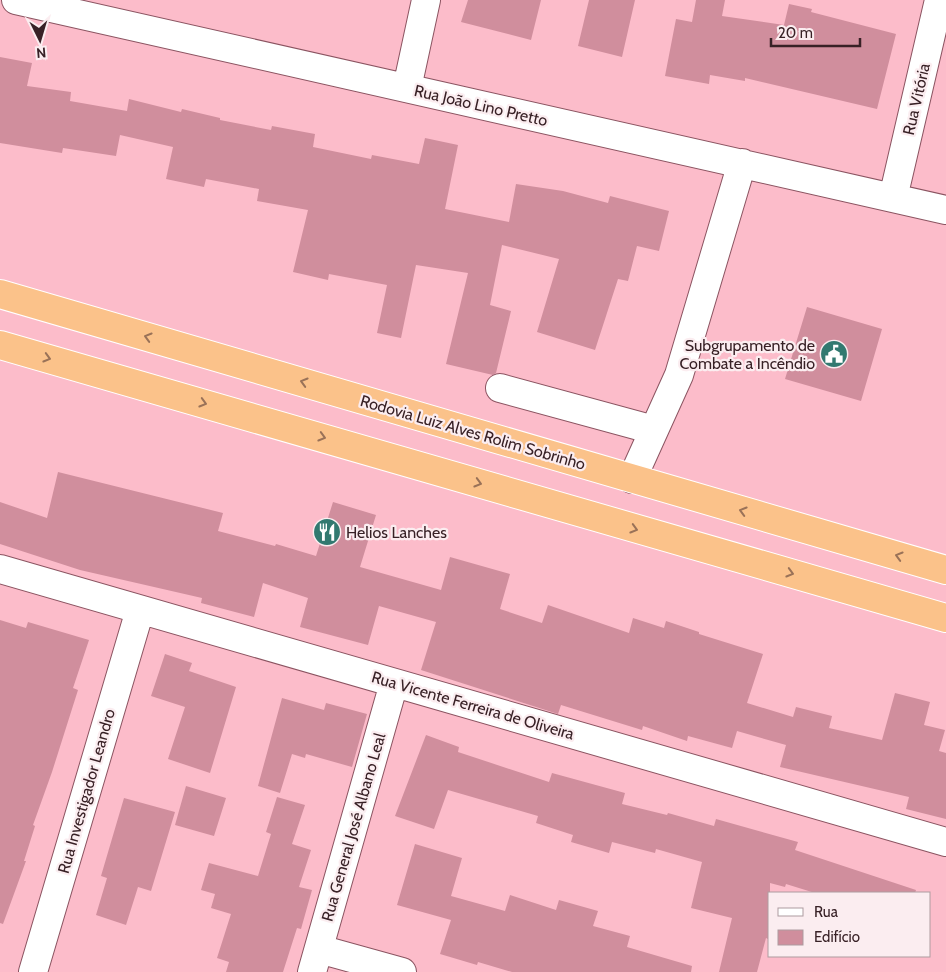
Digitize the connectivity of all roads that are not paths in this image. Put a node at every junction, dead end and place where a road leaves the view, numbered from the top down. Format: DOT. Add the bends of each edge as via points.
graph roads {
  1 [pos="16,0"];
  2 [pos="426,0"];
  3 [pos="939,0"];
  4 [pos="407,88"];
  5 [pos="742,163"];
  6 [pos="893,198"];
  7 [pos="946,210"];
  8 [pos="0,294"];
  9 [pos="0,345"];
  10 [pos="500,388"];
  11 [pos="654,430"];
  12 [pos="632,479"];
  13 [pos="0,569"];
  14 [pos="946,570"];
  15 [pos="140,610"];
  16 [pos="946,618"];
  17 [pos="394,683"];
  18 [pos="946,842"];
  19 [pos="316,960"];
  20 [pos="33,972"];
  21 [pos="402,972"];
  1 -- 4 [label="street, Rua João Lino Pretto"];
  2 -- 4 [label="street"];
  3 -- 6 [label="street, Rua Vitória"];
  4 -- 5 [label="street, Rua João Lino Pretto"];
  5 -- 6 [label="street, Rua João Lino Pretto"];
  5 -- 11 [label="street" via="679,376"];
  6 -- 7 [label="street, Rua João Lino Pretto"];
  12 -- 8 [label="highway, Rodovia Luiz Alves Rolim Sobrinho, one-way"];
  9 -- 16 [label="highway, one-way"];
  10 -- 11 [label="street"];
  11 -- 12 [label="street"];
  14 -- 12 [label="highway, Rodovia Luiz Alves Rolim Sobrinho, one-way"];
  13 -- 15 [label="street, Rua Vicente Ferreira de Oliveira"];
  15 -- 17 [label="street, Rua Vicente Ferreira de Oliveira"];
  15 -- 20 [label="street, Rua Investigador Leandro"];
  17 -- 18 [label="street, Rua Vicente Ferreira de Oliveira"];
  17 -- 19 [label="street, Rua General José Albano Leal"];
  19 -- 21 [label="street"];
}
